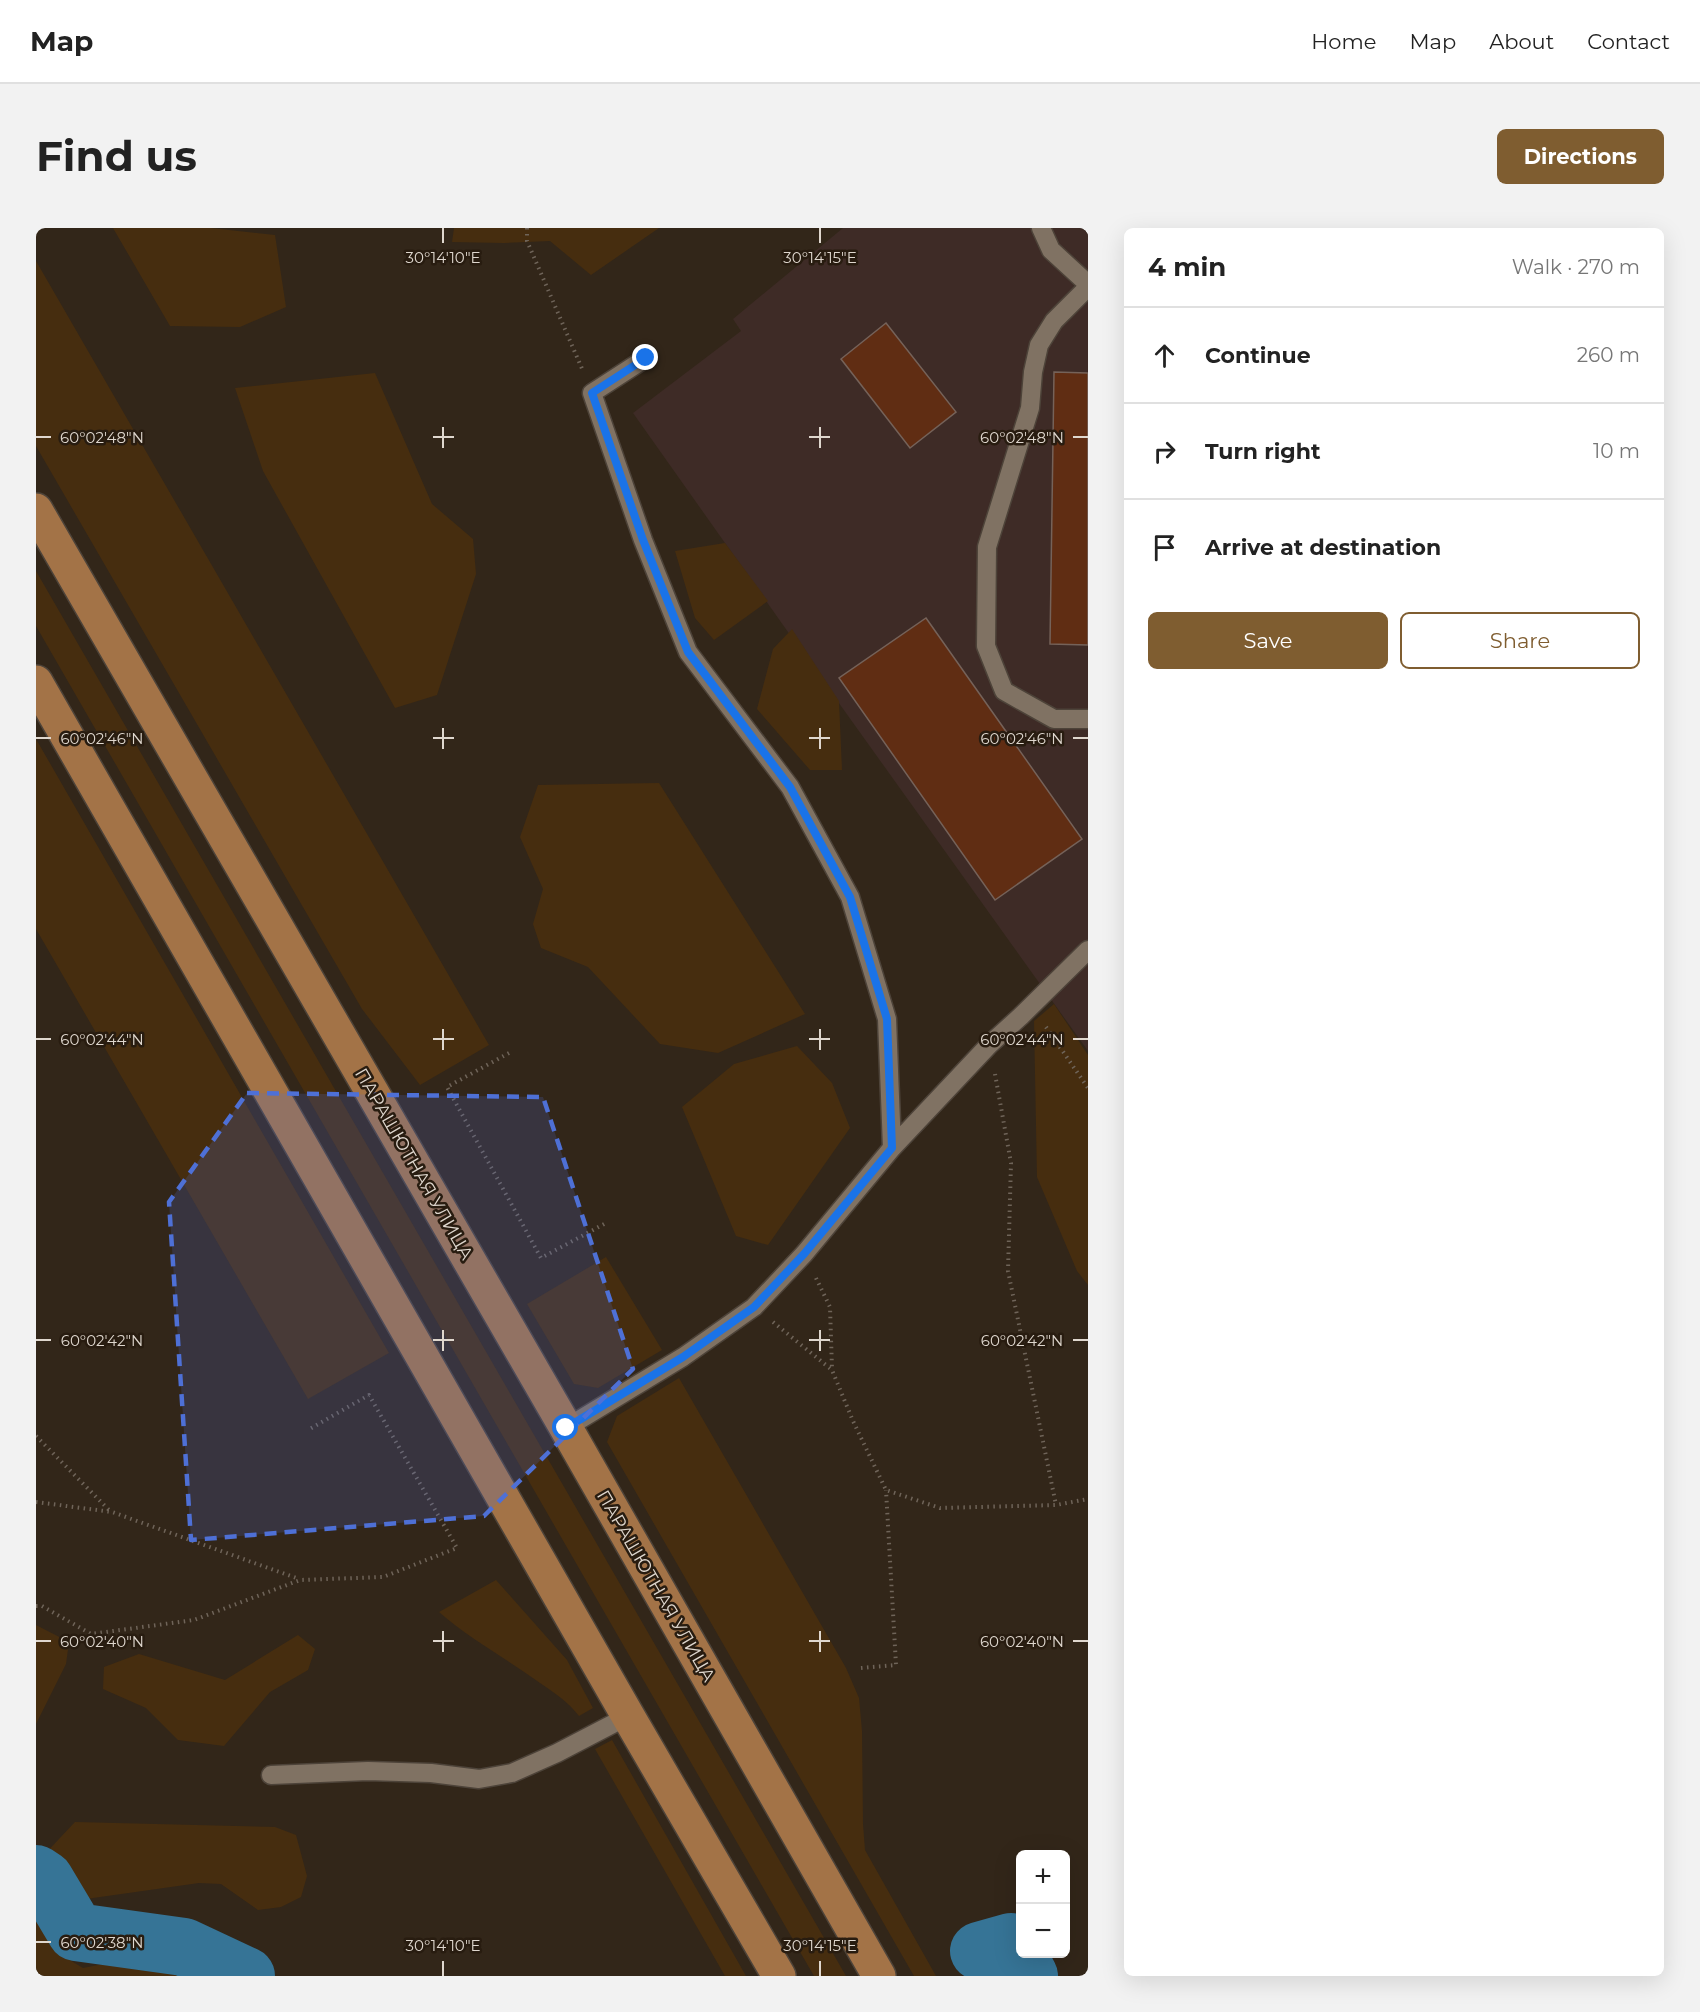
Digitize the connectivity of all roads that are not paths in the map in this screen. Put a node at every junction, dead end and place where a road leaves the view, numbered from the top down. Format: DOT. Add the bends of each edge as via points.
graph roads {
  1 [pos="1041,228"];
  2 [pos="1088,286"];
  3 [pos="646,358"];
  4 [pos="36,510"];
  5 [pos="40,696"];
  6 [pos="1088,719"];
  7 [pos="1088,951"];
  8 [pos="892,1148"];
  9 [pos="566,1428"];
  10 [pos="628,1716"];
  11 [pos="271,1775"];
  12 [pos="778,1976"];
  13 [pos="879,1976"];
  1 -- 2 [label="lane" via="1051,250"];
  2 -- 6 [label="lane" via="1054,321 1039,345 1030,408 987,547 986,646 1004,691 1054,719"];
  3 -- 8 [label="lane" via="592,393 643,540 688,652 790,787 850,897 887,1019"];
  4 -- 9 [label="main road, ПАРАШЮТНАЯ УЛИЦА"];
  5 -- 10 [label="main road"];
  7 -- 8 [label="lane" via="989,1045"];
  8 -- 9 [label="lane" via="804,1254 754,1307 683,1357"];
  9 -- 13 [label="main road, ПАРАШЮТНАЯ УЛИЦА"];
  10 -- 11 [label="lane" via="512,1773 479,1779 368,1771"];
  10 -- 12 [label="main road"];
}
